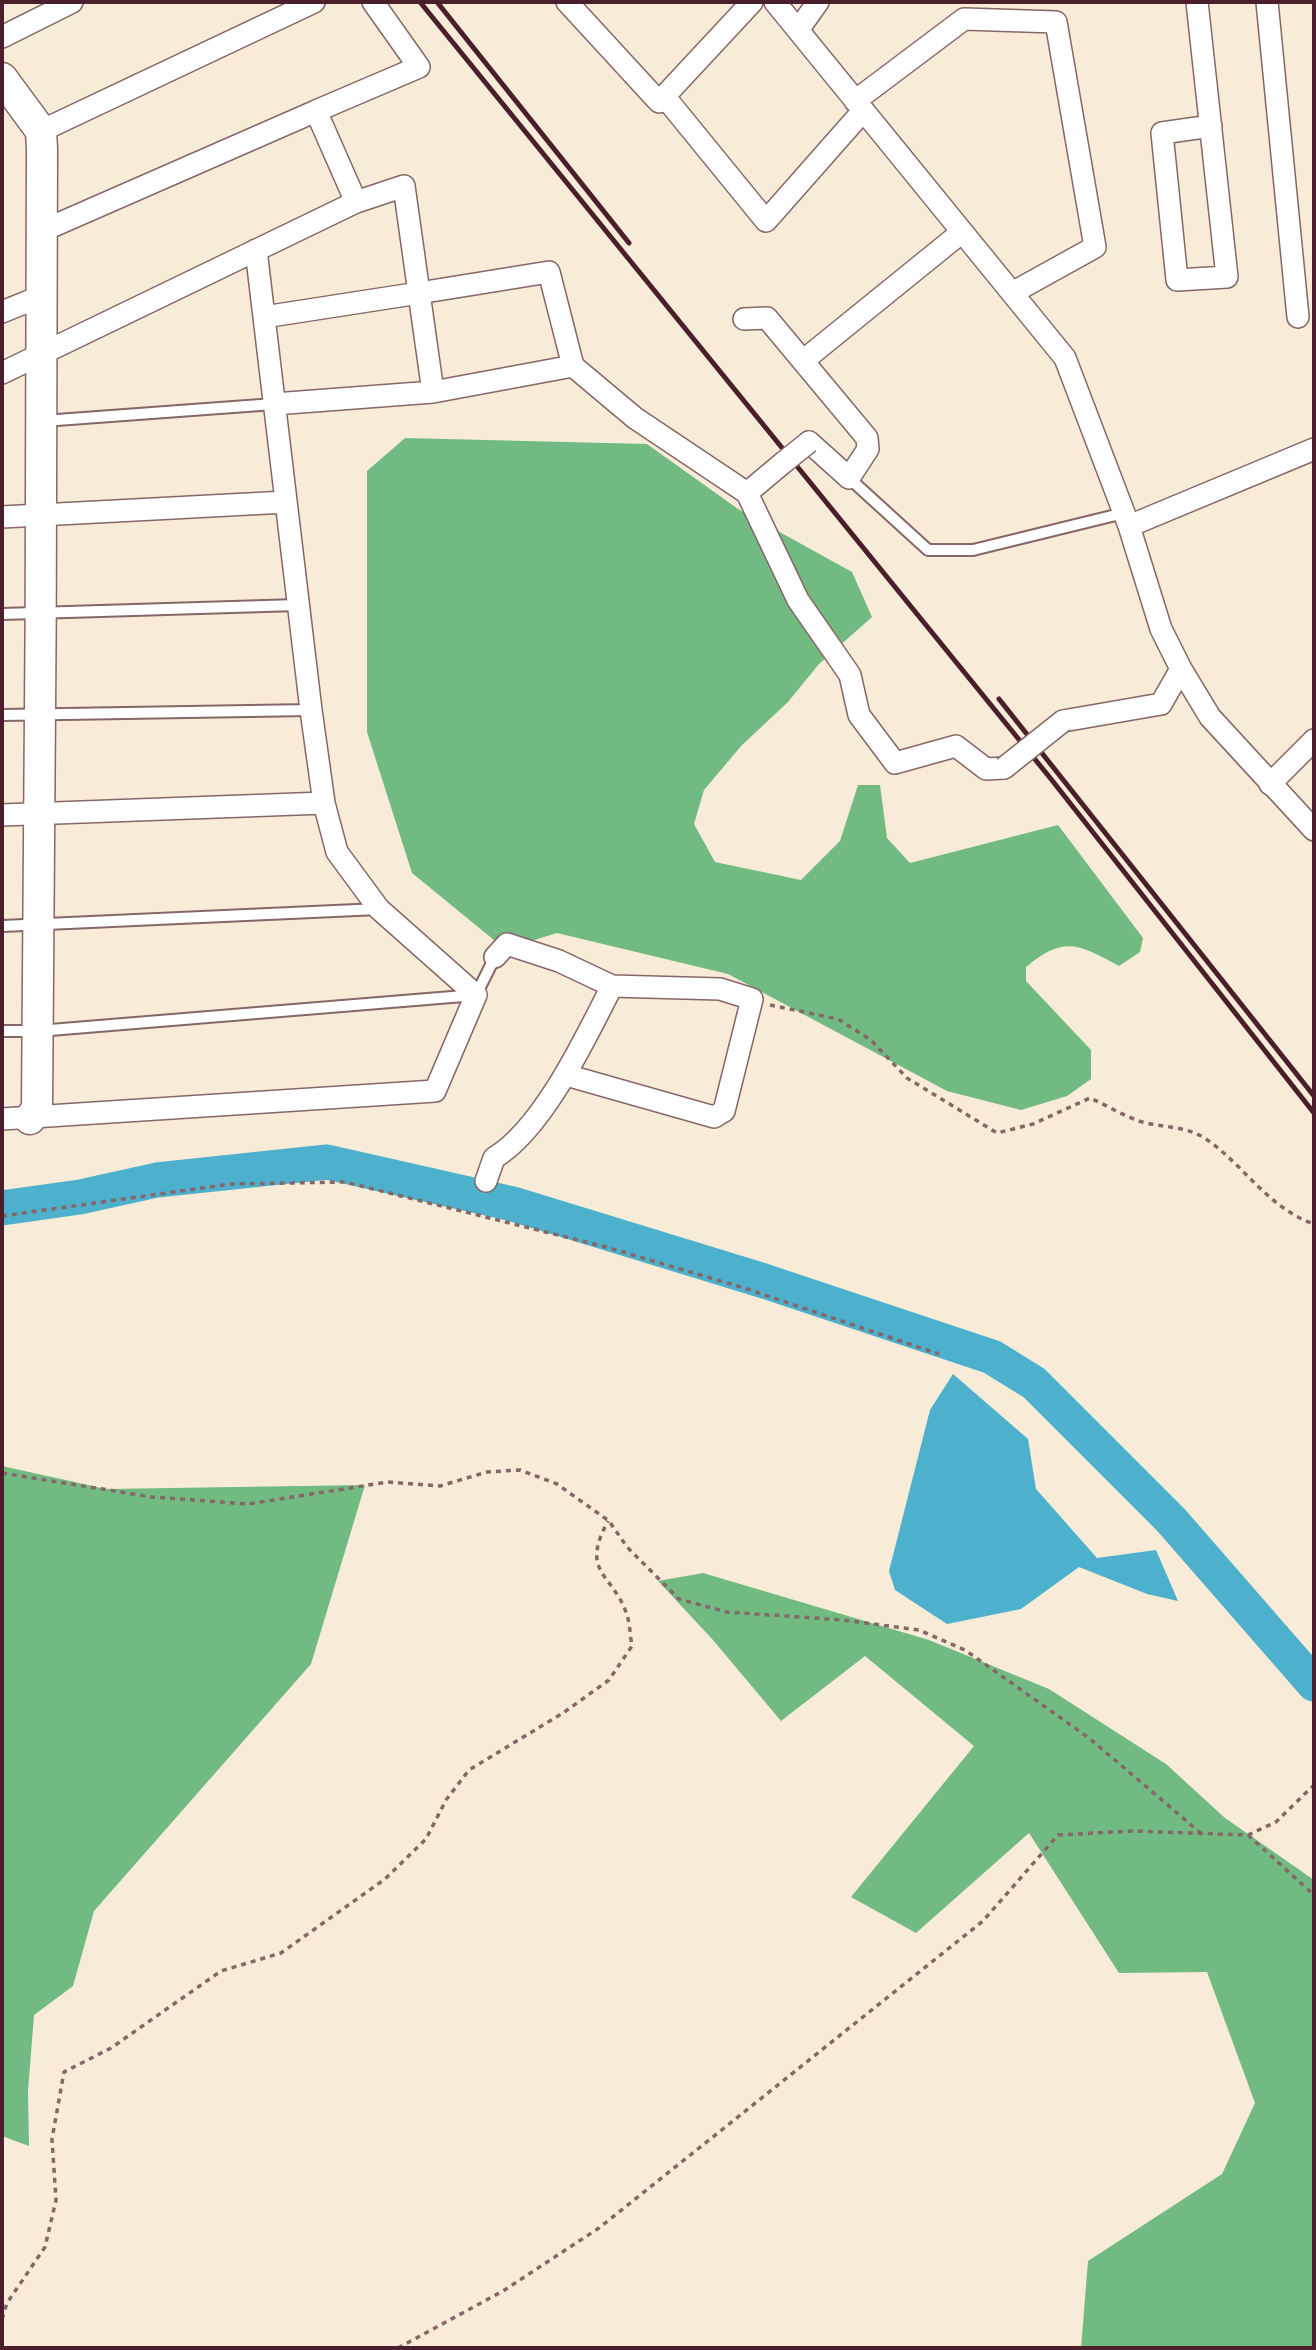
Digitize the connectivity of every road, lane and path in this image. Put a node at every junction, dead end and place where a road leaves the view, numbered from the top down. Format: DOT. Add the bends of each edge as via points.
graph roads {
  1 [pos="72,2"];
  2 [pos="314,2"];
  3 [pos="373,2"];
  4 [pos="567,2"];
  5 [pos="752,2"];
  6 [pos="775,2"];
  7 [pos="818,2"];
  8 [pos="1197,2"];
  9 [pos="1267,2"];
  10 [pos="798,30"];
  11 [pos="2,37"];
  12 [pos="2,78"];
  13 [pos="664,96"];
  14 [pos="859,106"];
  15 [pos="316,111"];
  16 [pos="1211,126"];
  17 [pos="41,131"];
  18 [pos="356,202"];
  19 [pos="42,231"];
  20 [pos="962,232"];
  21 [pos="256,250"];
  22 [pos="419,293"];
  23 [pos="1012,293"];
  24 [pos="40,297"];
  25 [pos="2,312"];
  26 [pos="264,317"];
  27 [pos="1298,317"];
  28 [pos="744,319"];
  29 [pos="39,354"];
  30 [pos="804,360"];
  31 [pos="573,366"];
  32 [pos="2,373"];
  33 [pos="433,392"];
  34 [pos="274,404"];
  35 [pos="40,421"];
  36 [pos="1314,449"];
  37 [pos="849,478"];
  38 [pos="747,493"];
  39 [pos="286,502"];
  40 [pos="2,517"];
  41 [pos="41,517"];
  42 [pos="1127,520"];
  43 [pos="298,605"];
  44 [pos="2,614"];
  45 [pos="41,614"];
  46 [pos="1181,669"];
  47 [pos="311,710"];
  48 [pos="2,715"];
  49 [pos="42,716"];
  50 [pos="1314,740"];
  51 [pos="1270,784"];
  52 [pos="324,803"];
  53 [pos="2,815"];
  54 [pos="40,815"];
  55 [pos="1314,831"];
  56 [pos="379,909"];
  57 [pos="2,926"];
  58 [pos="38,926"];
  59 [pos="495,957"];
  60 [pos="612,986"];
  61 [pos="476,995"];
  62 [pos="752,999"];
  63 [pos="2,1031"];
  64 [pos="38,1031"];
  65 [pos="566,1074"];
  66 [pos="16,1119"];
  67 [pos="486,1181"];
  68 [pos="2,1216"];
  69 [pos="1314,1224"];
  70 [pos="939,1354"];
  71 [pos="2,1473"];
  72 [pos="609,1521"];
  73 [pos="1314,1784"];
  74 [pos="1203,1835"];
  75 [pos="1248,1835"];
  76 [pos="1314,1895"];
  77 [pos="2,2319"];
  78 [pos="398,2348"];
  1 -- 11 [label="street"];
  2 -- 17 [label="street"];
  3 -- 15 [label="street" via="419,68"];
  4 -- 13 [label="street" via="659,102"];
  5 -- 13 [label="street"];
  6 -- 10 [label="street"];
  7 -- 10 [label="street"];
  8 -- 16 [label="street"];
  9 -- 27 [label="street"];
  10 -- 14 [label="street"];
  12 -- 17 [label="street"];
  13 -- 14 [label="street" via="766,221"];
  14 -- 20 [label="street"];
  14 -- 23 [label="street" via="964,19 1056,22 1095,247"];
  15 -- 18 [label="street"];
  15 -- 19 [label="street"];
  16 -- 16 [label="street" via="1162,133 1177,280 1227,277"];
  17 -- 19 [label="street"];
  18 -- 21 [label="street"];
  18 -- 22 [label="street" via="404,187"];
  19 -- 24 [label="street"];
  20 -- 23 [label="street"];
  20 -- 30 [label="street"];
  21 -- 26 [label="street"];
  21 -- 29 [label="street"];
  22 -- 26 [label="street"];
  22 -- 31 [label="street" via="549,272"];
  22 -- 33 [label="street"];
  23 -- 42 [label="street" via="1065,358"];
  24 -- 25 [label="street"];
  24 -- 29 [label="street"];
  26 -- 34 [label="street"];
  28 -- 30 [label="street" via="767,318"];
  29 -- 32 [label="street"];
  29 -- 35 [label="street"];
  30 -- 37 [label="street" via="867,438 868,449"];
  31 -- 33 [label="street"];
  31 -- 38 [label="street" via="635,418"];
  33 -- 34 [label="street"];
  34 -- 35 [label="lane"];
  34 -- 39 [label="street"];
  35 -- 41 [label="street"];
  36 -- 42 [label="street"];
  37 -- 38 [label="street, bridge" via="809,442"];
  37 -- 42 [label="lane" via="928,550 973,550"];
  38 -- 46 [label="street, bridge" via="798,600 850,675 859,715 895,763 956,746 986,769 1004,768 1063,721 1161,704"];
  39 -- 41 [label="street"];
  39 -- 43 [label="street"];
  40 -- 41 [label="street"];
  41 -- 45 [label="street"];
  42 -- 46 [label="street" via="1161,629"];
  43 -- 45 [label="lane"];
  43 -- 47 [label="street"];
  44 -- 45 [label="lane"];
  45 -- 49 [label="street"];
  46 -- 51 [label="street" via="1210,717"];
  47 -- 49 [label="lane"];
  47 -- 52 [label="street"];
  48 -- 49 [label="lane"];
  49 -- 54 [label="street"];
  50 -- 51 [label="street"];
  51 -- 55 [label="street"];
  52 -- 54 [label="street"];
  52 -- 56 [label="street" via="337,852"];
  53 -- 54 [label="street"];
  54 -- 58 [label="street"];
  56 -- 58 [label="lane"];
  56 -- 61 [label="street"];
  57 -- 58 [label="lane"];
  58 -- 64 [label="street"];
  59 -- 60 [label="street" via="507,944 559,961"];
  59 -- 61 [label="lane"];
  60 -- 62 [label="street" via="720,989"];
  60 -- 65 [label="street"];
  61 -- 64 [label="lane"];
  61 -- 66 [label="street" via="435,1091"];
  62 -- 65 [label="street" via="724,1111 714,1116"];
  62 -- 69 [label="path" via="781,1010 838,1020 871,1040 907,1078 997,1133 1033,1124 1090,1098 1140,1121 1178,1127 1203,1137 1264,1194 1294,1217"];
  63 -- 64 [label="lane"];
  64 -- 66 [label="street" via="37,1108"];
  65 -- 67 [label="street" via="511,1148 494,1158"];
  68 -- 70 [label="path" via="231,1184 345,1182 606,1247"];
  71 -- 72 [label="path" via="152,1497 248,1504 388,1482 440,1486 487,1472 520,1470 557,1484"];
  72 -- 74 [label="path" via="627,1547 679,1599 727,1612 919,1630 965,1650 1089,1738"];
  72 -- 77 [label="path" via="596,1544 602,1576 626,1612 632,1646 609,1680 469,1770 446,1800 426,1839 385,1879 281,1953 221,1971 111,2049 64,2073 52,2139 56,2200 45,2247 7,2303"];
  73 -- 75 [label="path" via="1276,1822"];
  74 -- 75 [label="path"];
  74 -- 78 [label="path" via="1121,1831 1058,1835 982,1921 599,2228 503,2291"];
  75 -- 76 [label="path"];
}
